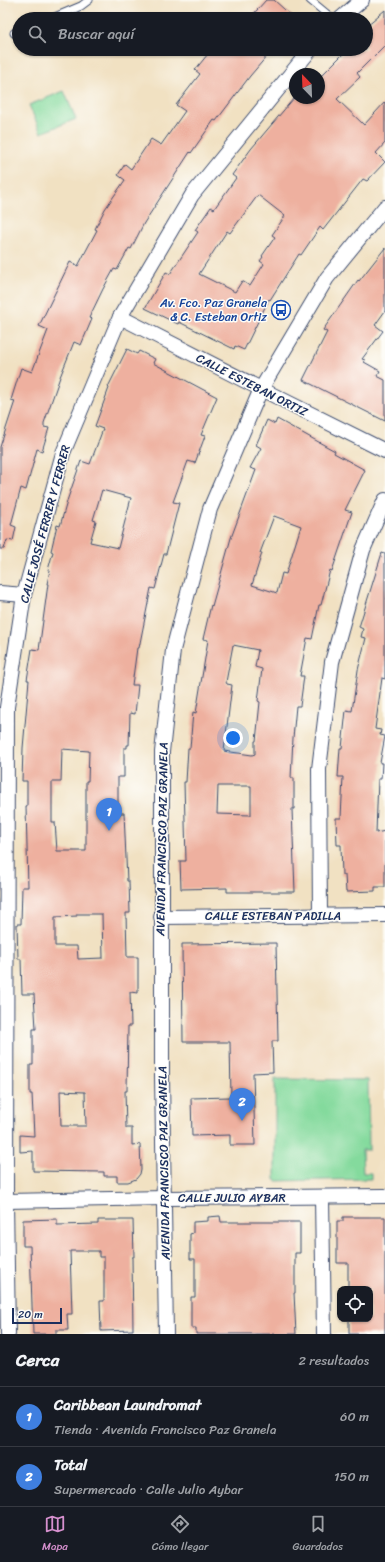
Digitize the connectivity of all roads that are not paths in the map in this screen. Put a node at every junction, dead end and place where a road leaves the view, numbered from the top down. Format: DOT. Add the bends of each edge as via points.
graph roads {
  1 [pos="88,0"];
  2 [pos="310,0"];
  3 [pos="362,0"];
  4 [pos="67,12"];
  5 [pos="325,12"];
  6 [pos="348,12"];
  7 [pos="305,56"];
  8 [pos="385,207"];
  9 [pos="120,317"];
  10 [pos="261,390"];
  11 [pos="385,451"];
  12 [pos="385,500"];
  13 [pos="0,593"];
  14 [pos="24,594"];
  15 [pos="385,915"];
  16 [pos="320,916"];
  17 [pos="161,917"];
  18 [pos="385,1196"];
  19 [pos="322,1197"];
  20 [pos="165,1198"];
  21 [pos="6,1201"];
  22 [pos="8,1334"];
  23 [pos="166,1334"];
  24 [pos="324,1334"];
  1 -- 4 [label="lane"];
  2 -- 5 [label="lane"];
  3 -- 6 [label="street"];
  7 -- 9 [label="street, CALLE JOSÉ FERRER Y FERRER" via="192,195"];
  8 -- 10 [label="street, AVENIDA FRANCISCO PAZ GRANELA" via="327,278"];
  9 -- 10 [label="street, CALLE ESTEBAN ORTIZ"];
  9 -- 14 [label="street, CALLE JOSÉ FERRER Y FERRER" via="63,453"];
  10 -- 11 [label="street, CALLE ESTEBAN ORTIZ"];
  10 -- 17 [label="street, AVENIDA FRANCISCO PAZ GRANELA" via="210,510 173,650 162,752"];
  12 -- 16 [label="street" via="363,550 332,662 319,769"];
  13 -- 14 [label="street"];
  14 -- 21 [label="street, CALLE JOSÉ FERRER Y FERRER" via="7,707"];
  15 -- 16 [label="street, CALLE ESTEBAN PADILLA"];
  16 -- 17 [label="street, CALLE ESTEBAN PADILLA"];
  17 -- 20 [label="street, AVENIDA FRANCISCO PAZ GRANELA"];
  18 -- 19 [label="street, CALLE JULIO AYBAR"];
  19 -- 20 [label="street, CALLE JULIO AYBAR"];
  19 -- 24 [label="street"];
  20 -- 21 [label="street, CALLE JULIO AYBAR"];
  20 -- 23 [label="street, AVENIDA FRANCISCO PAZ GRANELA"];
  21 -- 22 [label="street, CALLE JOSÉ FERRER Y FERRER"];
}
